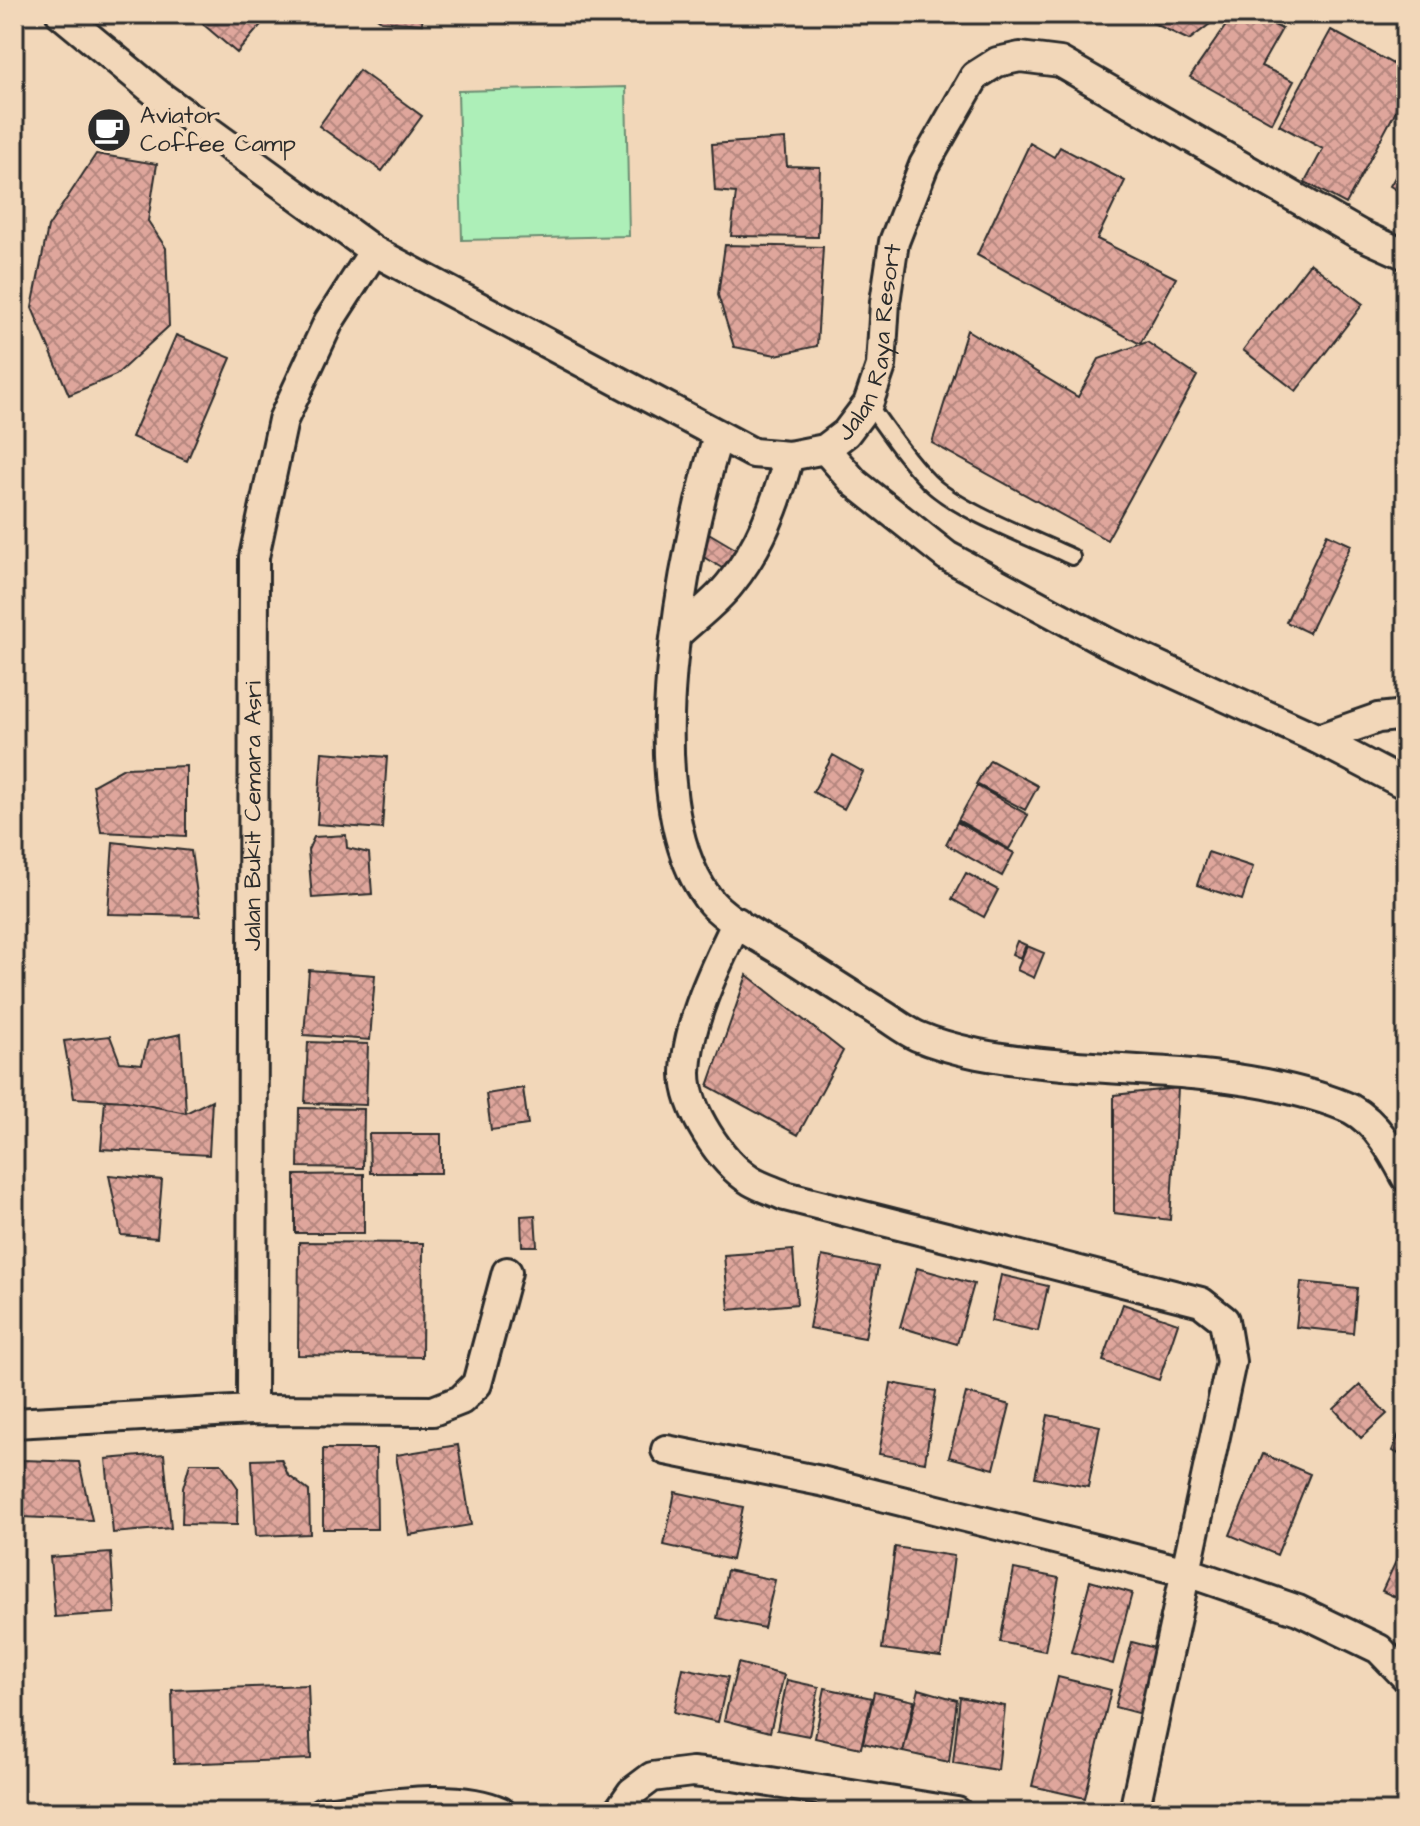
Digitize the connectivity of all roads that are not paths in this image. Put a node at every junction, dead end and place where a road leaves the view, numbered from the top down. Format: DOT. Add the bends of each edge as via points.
graph roads {
  1 [pos="61,14"];
  2 [pos="374,251"];
  3 [pos="1406,255"];
  4 [pos="868,404"];
  5 [pos="718,436"];
  6 [pos="825,449"];
  7 [pos="789,456"];
  8 [pos="1072,557"];
  9 [pos="676,635"];
  10 [pos="1406,715"];
  11 [pos="1318,739"];
  12 [pos="1406,785"];
  13 [pos="737,922"];
  14 [pos="1406,1177"];
  15 [pos="507,1272"];
  16 [pos="252,1410"];
  17 [pos="14,1423"];
  18 [pos="666,1450"];
  19 [pos="1187,1572"];
  20 [pos="1406,1677"];
  21 [pos="322,1812"];
  22 [pos="501,1812"];
  23 [pos="618,1812"];
  24 [pos="957,1812"];
  25 [pos="1134,1812"];
  1 -- 2 [label="street, Jalan Raya Resort" via="159,95"];
  2 -- 5 [label="street, Jalan Raya Resort"];
  2 -- 16 [label="street, Jalan Bukit Cemara Asri" via="329,321 283,420 254,557"];
  3 -- 4 [label="street, Jalan Raya Resort" via="1359,234 1060,62 1020,57 997,62 975,76 932,152 894,242 881,366"];
  4 -- 6 [label="street, Jalan Raya Resort" via="846,433"];
  4 -- 8 [label="lane" via="931,484 961,505"];
  5 -- 7 [label="street, Jalan Raya Resort" via="753,453"];
  5 -- 9 [label="street" via="697,515"];
  6 -- 7 [label="street, Jalan Raya Resort"];
  6 -- 11 [label="street" via="855,483 947,556 1108,643"];
  7 -- 9 [label="street" via="763,536 730,585"];
  9 -- 13 [label="street" via="668,734 671,797 688,862 708,899"];
  10 -- 11 [label="street" via="1378,718"];
  11 -- 12 [label="street"];
  13 -- 14 [label="street" via="916,1036 977,1054 1224,1076 1298,1091 1353,1110 1388,1143"];
  13 -- 19 [label="street" via="710,977 686,1074 705,1131 751,1181 785,1196 1201,1302 1224,1320 1231,1362"];
  15 -- 16 [label="street" via="477,1384 461,1400 433,1411"];
  16 -- 17 [label="street"];
  18 -- 19 [label="street" via="821,1481"];
  19 -- 20 [label="street" via="1311,1617 1379,1649"];
  19 -- 25 [label="street"];
  21 -- 22 [label="street" via="448,1800 476,1802"];
  23 -- 24 [label="street" via="652,1777 692,1772"];
}
